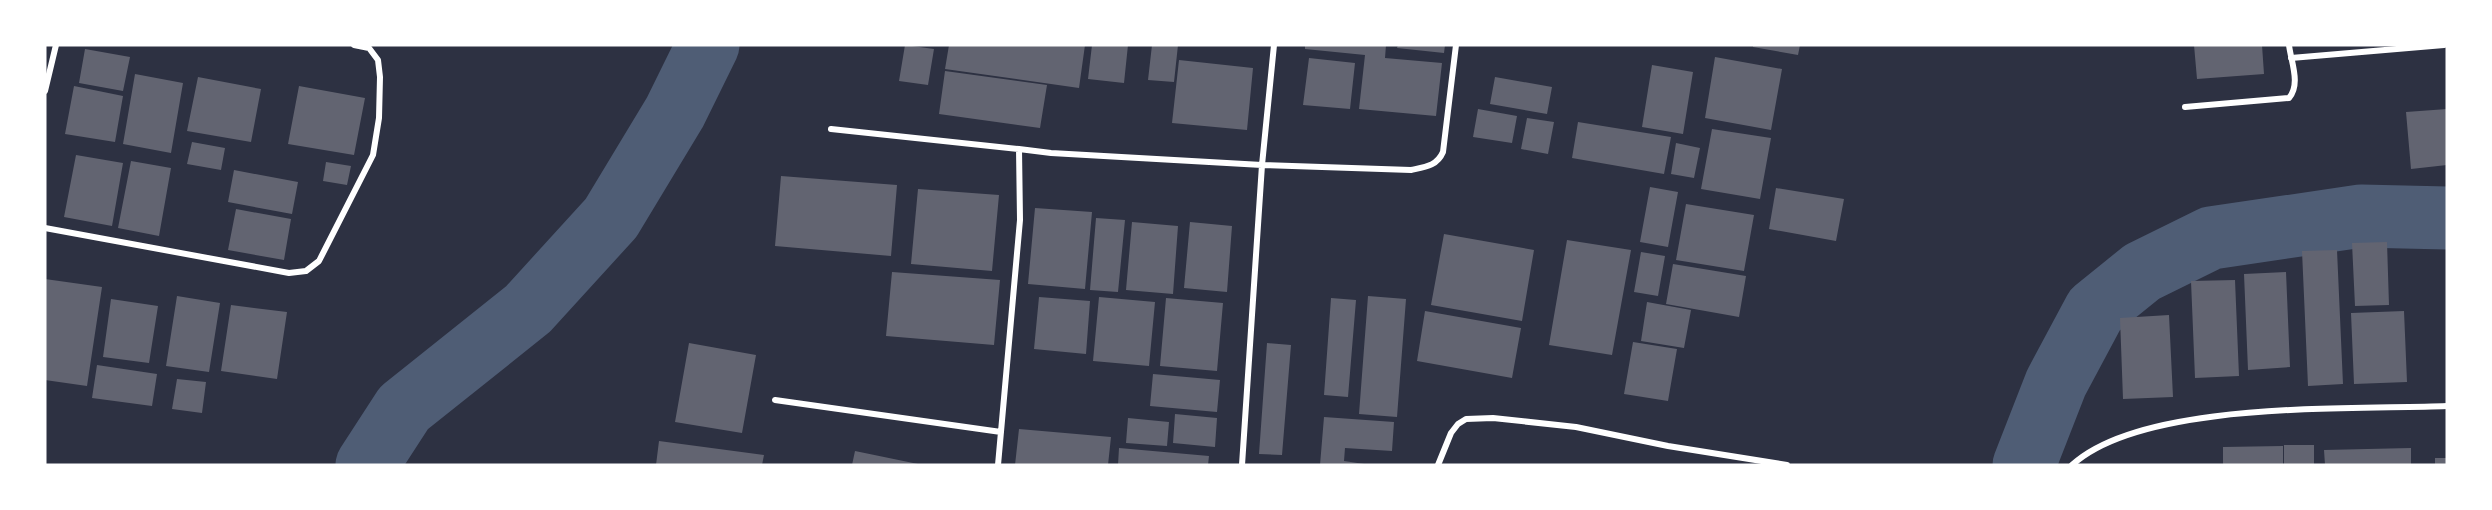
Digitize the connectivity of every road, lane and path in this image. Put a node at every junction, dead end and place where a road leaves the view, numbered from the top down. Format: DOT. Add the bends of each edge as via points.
graph roads {
  1 [pos="56,45"];
  2 [pos="354,45"];
  3 [pos="1274,45"];
  4 [pos="1456,45"];
  5 [pos="2289,45"];
  6 [pos="2444,45"];
  7 [pos="2291,58"];
  8 [pos="45,91"];
  9 [pos="2185,107"];
  10 [pos="831,129"];
  11 [pos="1019,149"];
  12 [pos="1262,165"];
  13 [pos="45,228"];
  14 [pos="775,400"];
  15 [pos="2447,406"];
  16 [pos="1001,432"];
  17 [pos="998,465"];
  18 [pos="1242,465"];
  19 [pos="1438,465"];
  20 [pos="1787,465"];
  21 [pos="2072,465"];
  1 -- 8 [label="street"];
  2 -- 13 [label="street" via="369,48 378,60 379,118 373,155 319,261 306,271 289,273"];
  3 -- 12 [label="street"];
  4 -- 12 [label="street" via="1443,152 1433,165 1411,170"];
  5 -- 7 [label="street"];
  6 -- 7 [label="street"];
  7 -- 9 [label="street" via="2296,82 2289,98"];
  10 -- 11 [label="street"];
  11 -- 12 [label="street"];
  11 -- 16 [label="street" via="1020,220"];
  12 -- 18 [label="street"];
  14 -- 16 [label="street"];
  15 -- 21 [label="street" via="2287,411 2192,419 2123,436 2086,452"];
  16 -- 17 [label="street"];
  19 -- 20 [label="street" via="1458,424 1466,419 1493,418 1575,427"];
}
